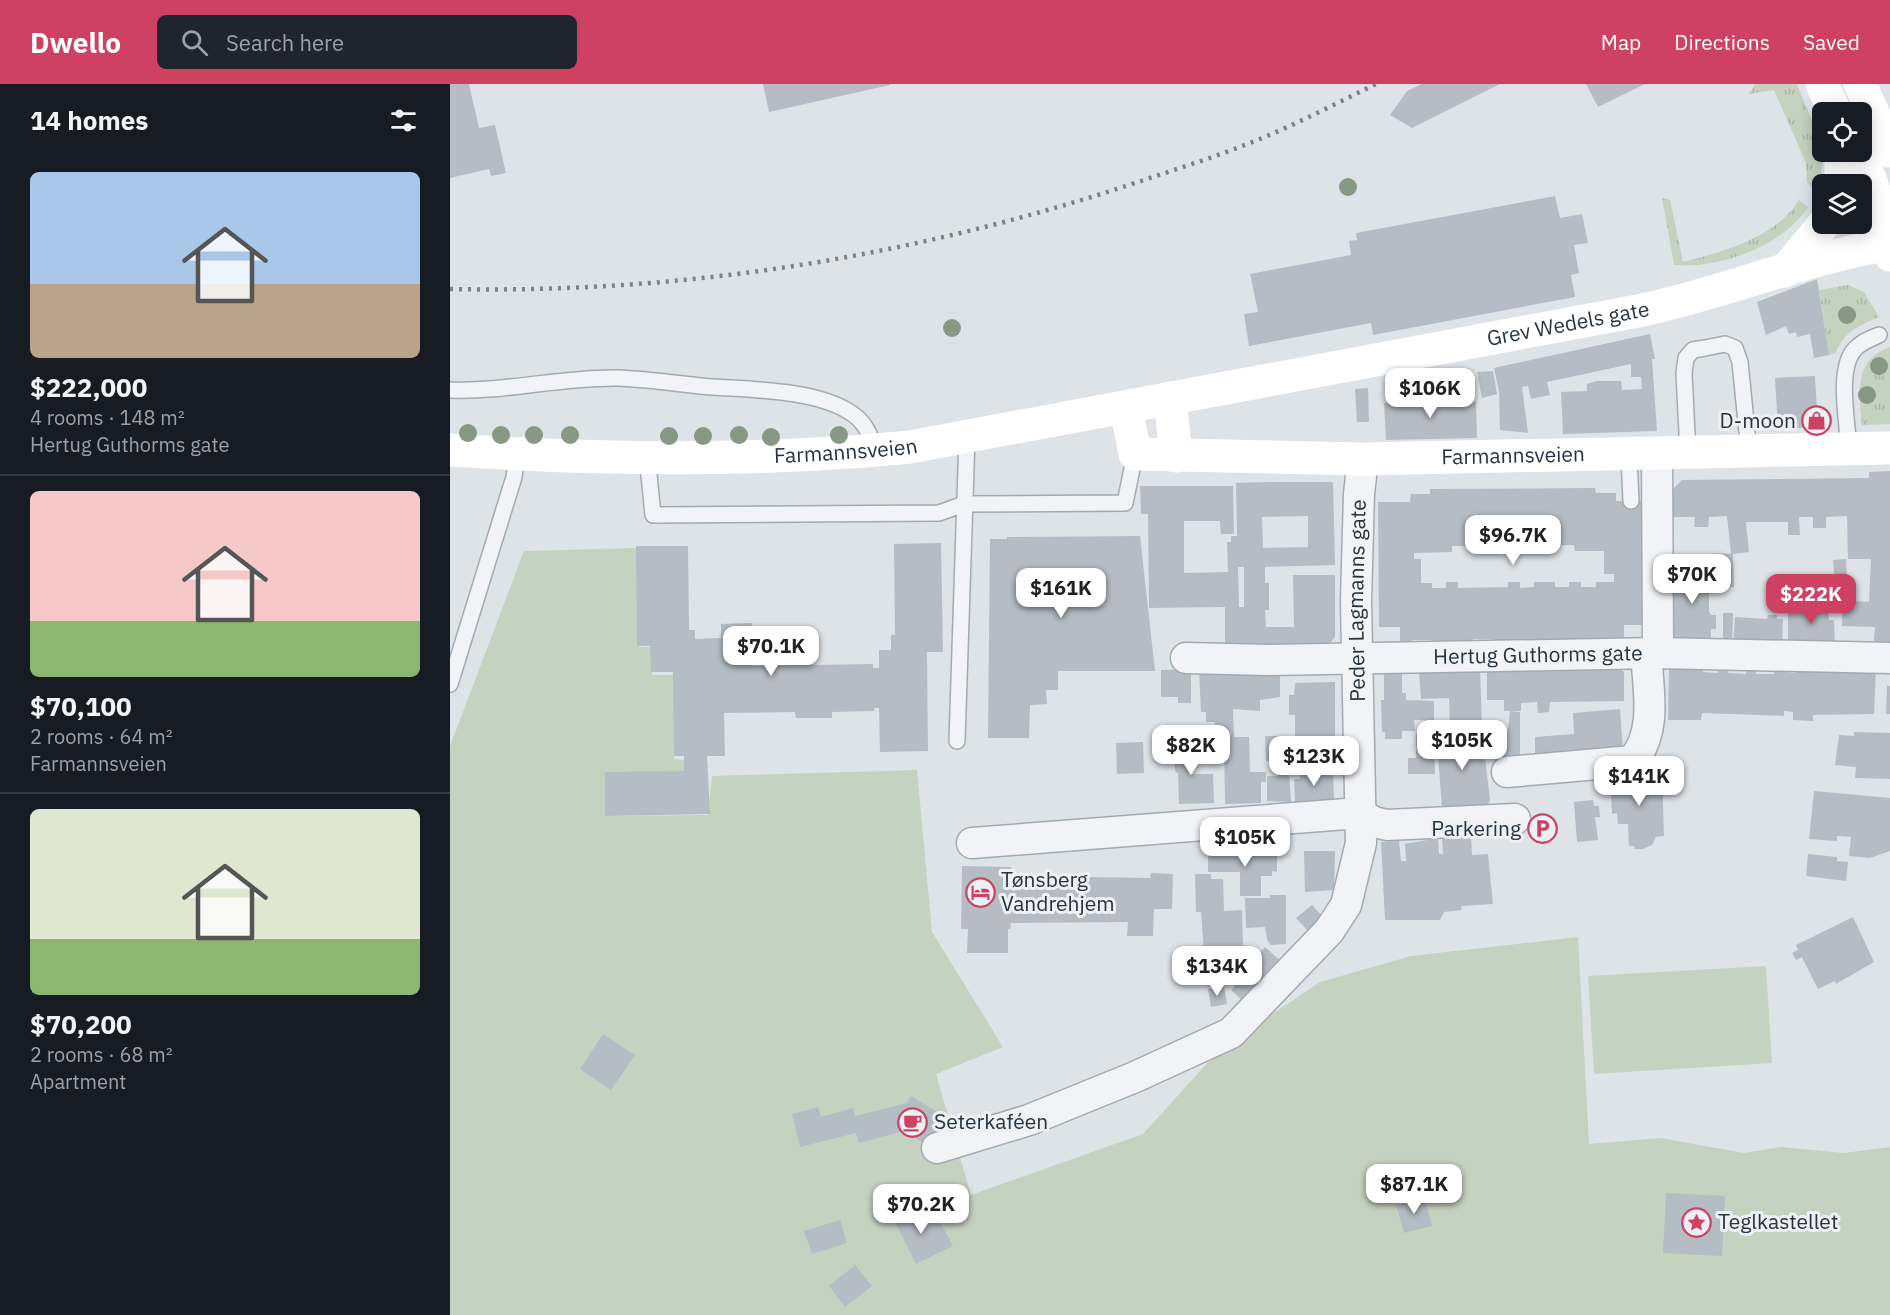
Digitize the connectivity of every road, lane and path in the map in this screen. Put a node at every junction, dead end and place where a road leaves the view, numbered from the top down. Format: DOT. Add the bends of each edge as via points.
graph roads {
  1 [pos="1822,84"];
  2 [pos="1860,84"];
  3 [pos="1830,102"];
  4 [pos="1890,151"];
  5 [pos="1862,162"];
  6 [pos="1816,234"];
  7 [pos="1889,248"];
  8 [pos="1785,271"];
  9 [pos="1879,335"];
  10 [pos="450,390"];
  11 [pos="1170,398"];
  12 [pos="1126,407"];
  13 [pos="967,437"];
  14 [pos="1890,448"];
  15 [pos="450,450"];
  16 [pos="1849,450"];
  17 [pos="875,451"];
  18 [pos="1749,452"];
  19 [pos="517,454"];
  20 [pos="1135,454"];
  21 [pos="1658,454"];
  22 [pos="647,456"];
  23 [pos="1176,456"];
  24 [pos="1363,459"];
  25 [pos="1631,501"];
  26 [pos="964,504"];
  27 [pos="1652,653"];
  28 [pos="1186,658"];
  29 [pos="1359,658"];
  30 [pos="1890,658"];
  31 [pos="450,684"];
  32 [pos="957,741"];
  33 [pos="1507,772"];
  34 [pos="1359,813"];
  35 [pos="1515,819"];
  36 [pos="972,843"];
  37 [pos="937,1149"];
  1 -- 3 [label="main road"];
  2 -- 4 [label="main road"];
  5 -- 7 [label="main road" via="1877,198"];
  6 -- 8 [label="main road"];
  7 -- 8 [label="main road, Grev Wedels gate"];
  8 -- 11 [label="main road, Grev Wedels gate" via="1700,298 1643,310"];
  9 -- 16 [label="lane" via="1862,342 1848,361 1845,394"];
  10 -- 17 [label="lane" via="618,378 790,394 847,410 861,420"];
  11 -- 12 [label="main road, Farmannsveien"];
  11 -- 23 [label="main road"];
  12 -- 13 [label="main road, Farmannsveien"];
  12 -- 20 [label="main road"];
  13 -- 17 [label="main road, Farmannsveien"];
  13 -- 26 [label="lane"];
  14 -- 16 [label="main road, Farmannsveien"];
  15 -- 19 [label="main road, Farmannsveien"];
  16 -- 18 [label="main road, Farmannsveien"];
  17 -- 22 [label="main road, Farmannsveien" via="813,456"];
  18 -- 21 [label="main road, Farmannsveien"];
  18 -- 21 [label="lane" via="1740,362 1735,348 1725,344 1693,350 1686,358"];
  19 -- 22 [label="main road, Farmannsveien"];
  19 -- 31 [label="lane" via="514,477"];
  20 -- 23 [label="main road, Farmannsveien"];
  20 -- 26 [label="lane" via="1125,503"];
  21 -- 24 [label="main road, Farmannsveien"];
  21 -- 25 [label="lane"];
  21 -- 27 [label="street"];
  22 -- 26 [label="lane" via="653,515 939,513"];
  23 -- 24 [label="main road, Farmannsveien"];
  24 -- 29 [label="street, Peder Lagmanns gate" via="1358,530"];
  26 -- 32 [label="lane"];
  27 -- 29 [label="street, Hertug Guthorms gate"];
  27 -- 30 [label="street, Hertug Guthorms gate"];
  27 -- 33 [label="street" via="1648,736 1632,761"];
  28 -- 29 [label="street, Hertug Guthorms gate"];
  29 -- 34 [label="street, Peder Lagmanns gate"];
  34 -- 35 [label="street" via="1387,825"];
  34 -- 36 [label="street"];
  34 -- 37 [label="street, Peder Lagmanns gate" via="1361,843 1346,905 1329,931 1230,1034 1029,1119"];
}
